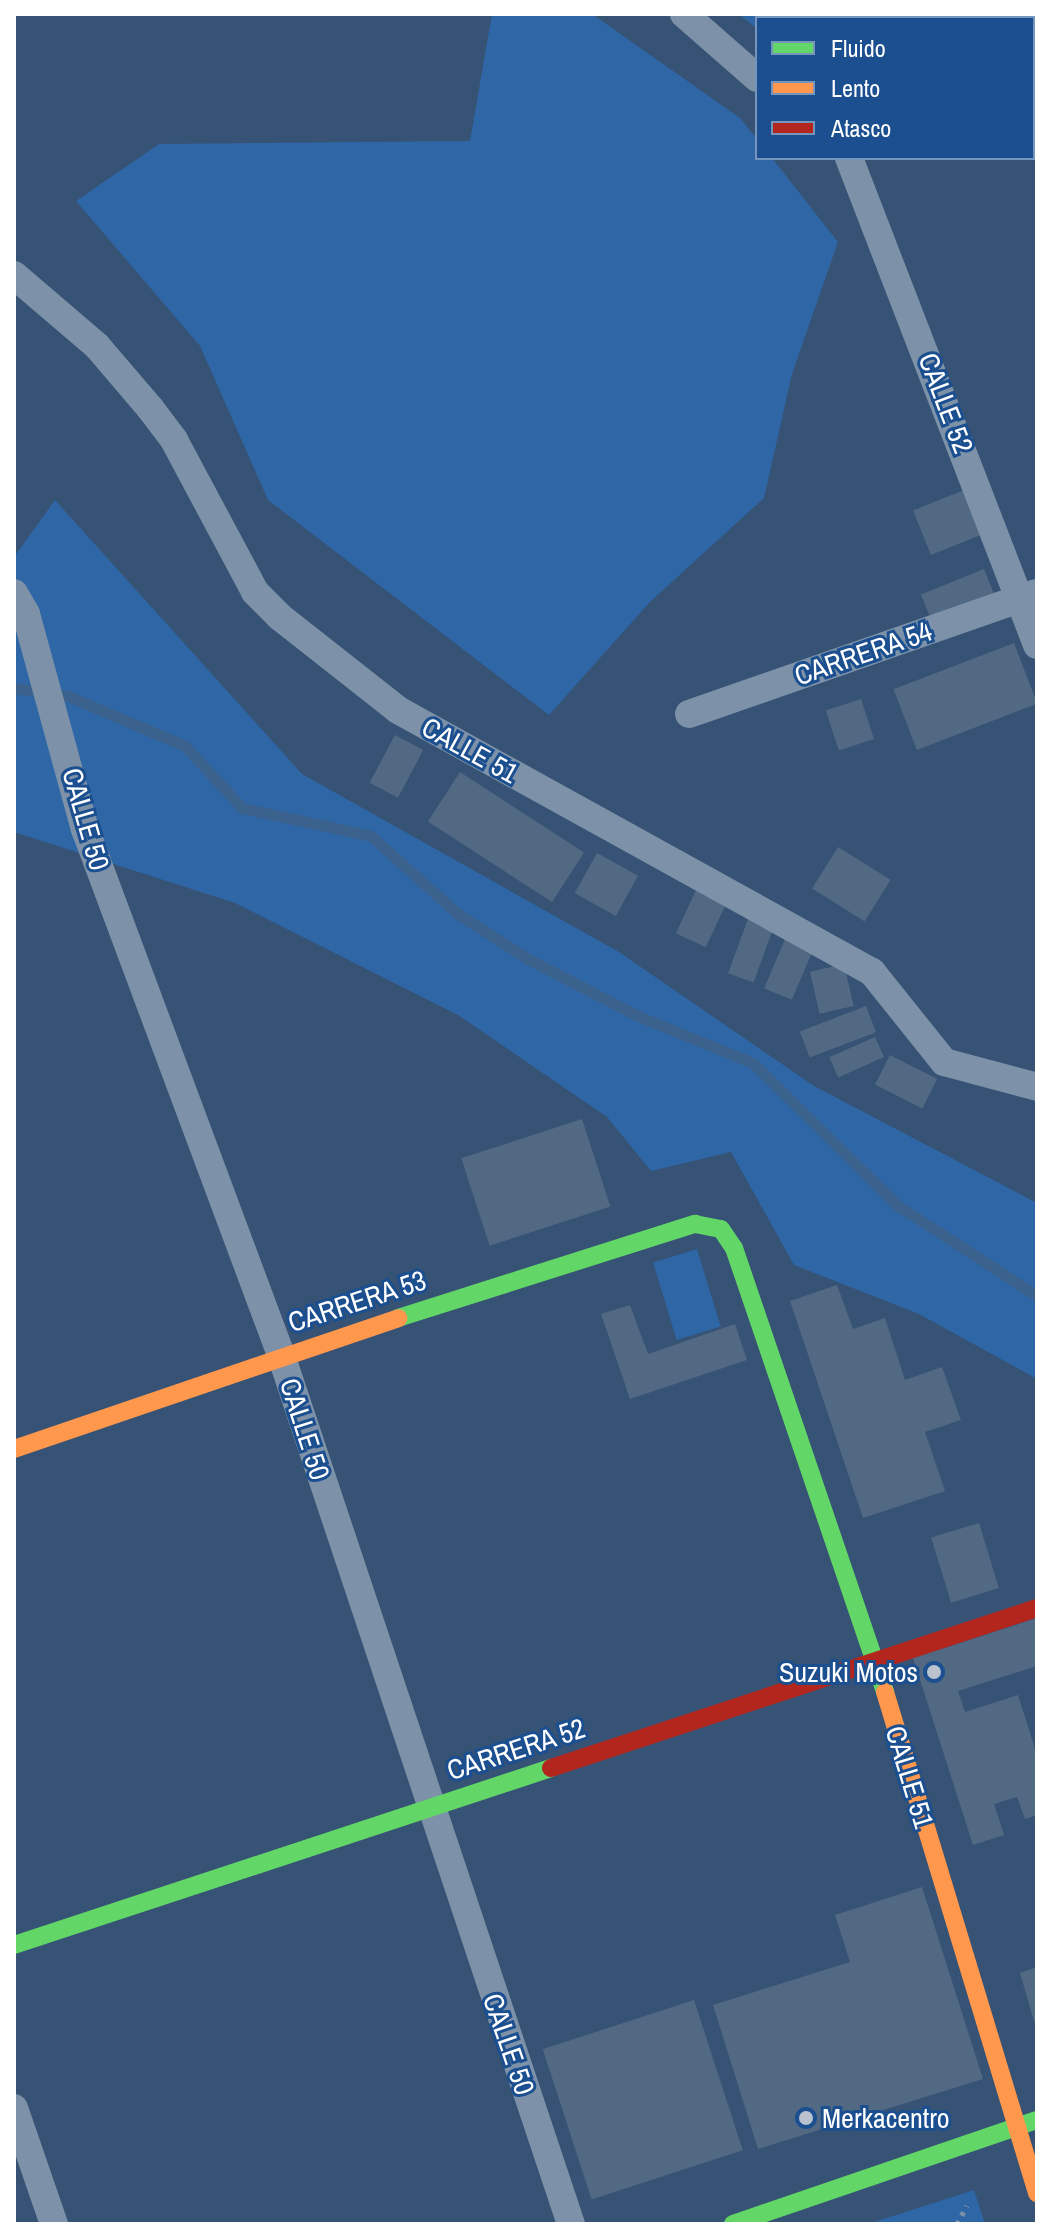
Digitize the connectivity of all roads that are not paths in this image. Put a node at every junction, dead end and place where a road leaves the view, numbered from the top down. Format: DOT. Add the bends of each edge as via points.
graph roads {
  1 [pos="684,14"];
  2 [pos="755,76"];
  3 [pos="852,160"];
  4 [pos="14,275"];
  5 [pos="14,593"];
  6 [pos="1029,595"];
  7 [pos="1037,645"];
  8 [pos="689,714"];
  9 [pos="1037,1087"];
  10 [pos="721,1229"];
  11 [pos="281,1355"];
  12 [pos="14,1449"];
  13 [pos="1037,1608"];
  14 [pos="875,1659"];
  15 [pos="429,1808"];
  16 [pos="14,1945"];
  17 [pos="14,2108"];
  18 [pos="1037,2120"];
  19 [pos="1014,2127"];
  20 [pos="1037,2193"];
  21 [pos="54,2224"];
  22 [pos="571,2224"];
  23 [pos="733,2224"];
  1 -- 2 [label="street"];
  3 -- 6 [label="street, CALLE 52"];
  4 -- 9 [label="street, CALLE 51" via="97,346 150,408 255,592 292,626 398,710 872,972 944,1062"];
  5 -- 11 [label="street, CALLE 50" via="30,628 85,829"];
  6 -- 7 [label="street, CALLE 52"];
  6 -- 8 [label="street, CARRERA 54"];
  10 -- 11 [label="street, CARRERA 53" via="695,1224"];
  10 -- 14 [label="street, CALLE 51" via="734,1248"];
  11 -- 12 [label="street, CARRERA 53"];
  11 -- 15 [label="street, CALLE 50"];
  13 -- 14 [label="street, CARRERA 52"];
  14 -- 15 [label="street, CARRERA 52"];
  14 -- 19 [label="street, CALLE 51"];
  15 -- 16 [label="street, CARRERA 52"];
  15 -- 22 [label="street, CALLE 50"];
  17 -- 21 [label="street"];
  18 -- 19 [label="street"];
  19 -- 20 [label="street, CALLE 51"];
  19 -- 23 [label="street"];
}
